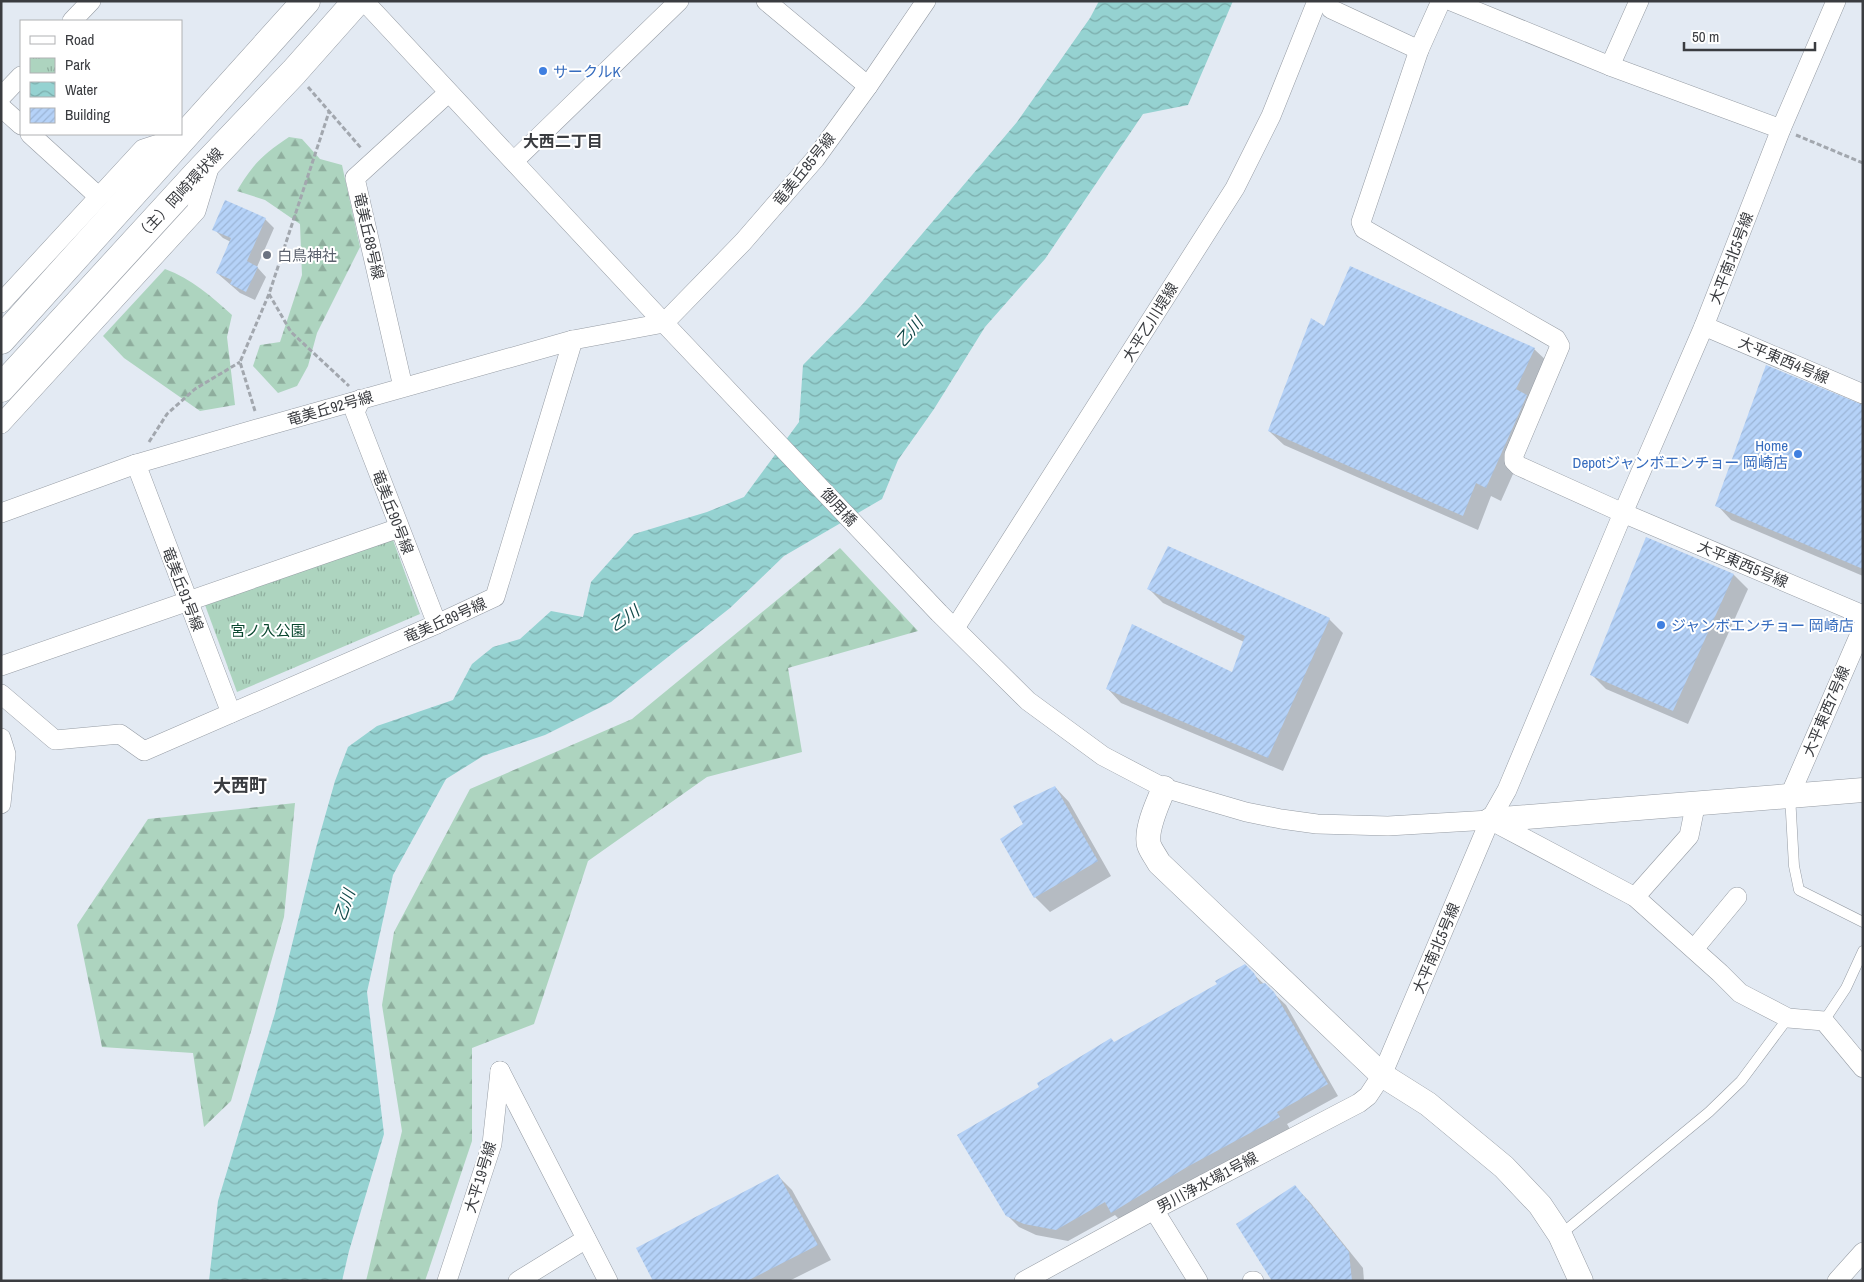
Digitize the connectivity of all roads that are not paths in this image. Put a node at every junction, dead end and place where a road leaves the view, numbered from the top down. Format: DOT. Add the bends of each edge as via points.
graph roads {
  1 [pos="91,1"];
  2 [pos="306,1"];
  3 [pos="357,1"];
  4 [pos="364,1"];
  5 [pos="679,1"];
  6 [pos="766,1"];
  7 [pos="926,1"];
  8 [pos="1441,1"];
  9 [pos="1451,1"];
  10 [pos="1639,1"];
  11 [pos="1836,1"];
  12 [pos="1324,5"];
  13 [pos="73,20"];
  14 [pos="1419,50"];
  15 [pos="1610,66"];
  16 [pos="20,77"];
  17 [pos="868,86"];
  18 [pos="448,93"];
  19 [pos="1,97"];
  20 [pos="1,107"];
  21 [pos="20,125"];
  22 [pos="1781,129"];
  23 [pos="31,135"];
  24 [pos="185,135"];
  25 [pos="212,158"];
  26 [pos="514,161"];
  27 [pos="98,196"];
  28 [pos="1,302"];
  29 [pos="664,323"];
  30 [pos="1704,326"];
  31 [pos="1,340"];
  32 [pos="572,340"];
  33 [pos="403,387"];
  34 [pos="1,388"];
  35 [pos="1863,394"];
  36 [pos="361,399"];
  37 [pos="1,424"];
  38 [pos="136,464"];
  39 [pos="1,513"];
  40 [pos="1623,513"];
  41 [pos="399,528"];
  42 [pos="187,601"];
  43 [pos="1863,615"];
  44 [pos="437,624"];
  45 [pos="1863,627"];
  46 [pos="955,628"];
  47 [pos="1,666"];
  48 [pos="2,697"];
  49 [pos="230,713"];
  50 [pos="1,738"];
  51 [pos="1164,788"];
  52 [pos="1863,790"];
  53 [pos="1790,795"];
  54 [pos="1696,802"];
  55 [pos="1,804"];
  56 [pos="1490,820"];
  57 [pos="1635,897"];
  58 [pos="1737,897"];
  59 [pos="1863,922"];
  60 [pos="1694,949"];
  61 [pos="1863,951"];
  62 [pos="1788,1018"];
  63 [pos="1824,1021"];
  64 [pos="1863,1068"];
  65 [pos="1382,1076"];
  66 [pos="1154,1210"];
  67 [pos="1560,1236"];
  68 [pos="586,1239"];
  69 [pos="1863,1252"];
  70 [pos="447,1281"];
  71 [pos="518,1281"];
  72 [pos="608,1281"];
  73 [pos="1024,1281"];
  74 [pos="1198,1281"];
  75 [pos="1581,1281"];
  76 [pos="1837,1281"];
  1 -- 13 [label="street"];
  2 -- 24 [label="main road"];
  3 -- 25 [label="main road, （主）岡崎環状線"];
  4 -- 18 [label="street, 御用橋"];
  5 -- 26 [label="street"];
  6 -- 17 [label="street"];
  7 -- 17 [label="street, 竜美丘85号線"];
  8 -- 14 [label="street"];
  9 -- 15 [label="street"];
  10 -- 15 [label="street"];
  11 -- 22 [label="street, 大平南北5号線"];
  12 -- 14 [label="street"];
  12 -- 46 [label="street, 大平乙川堤線" via="1235,188"];
  14 -- 40 [label="street, 大平東西5号線" via="1362,222 1364,229 1556,339 1560,346 1514,461"];
  15 -- 22 [label="street"];
  16 -- 19 [label="street"];
  17 -- 29 [label="street, 竜美丘85号線" via="815,159 743,242"];
  18 -- 26 [label="street, 御用橋"];
  18 -- 33 [label="street, 竜美丘88号線" via="355,178"];
  20 -- 21 [label="street"];
  22 -- 30 [label="street, 大平南北5号線"];
  23 -- 27 [label="street"];
  24 -- 27 [label="street" via="143,149"];
  24 -- 31 [label="main road"];
  25 -- 34 [label="main road, （主）岡崎環状線"];
  25 -- 37 [label="street" via="196,211"];
  26 -- 29 [label="street, 御用橋"];
  27 -- 28 [label="street"];
  29 -- 32 [label="street, 竜美丘92号線"];
  29 -- 46 [label="street, 御用橋"];
  30 -- 35 [label="street, 大平東西4号線"];
  30 -- 40 [label="street, 大平南北5号線"];
  32 -- 33 [label="street, 竜美丘92号線"];
  32 -- 44 [label="street, 竜美丘89号線" via="495,597"];
  33 -- 36 [label="street, 竜美丘92号線"];
  36 -- 38 [label="street, 竜美丘92号線"];
  36 -- 41 [label="street, 竜美丘90号線" via="355,412"];
  38 -- 39 [label="street, 竜美丘92号線"];
  38 -- 42 [label="street, 竜美丘91号線"];
  40 -- 43 [label="street, 大平東西5号線"];
  40 -- 56 [label="street, 大平南北5号線" via="1507,790"];
  41 -- 42 [label="street"];
  41 -- 44 [label="street, 竜美丘90号線"];
  42 -- 47 [label="street"];
  42 -- 49 [label="street, 竜美丘91号線"];
  44 -- 49 [label="street, 竜美丘89号線"];
  45 -- 53 [label="street, 大平東西7号線"];
  46 -- 51 [label="street, 御用橋" via="1028,700 1104,756"];
  48 -- 49 [label="street, 竜美丘89号線" via="55,740 120,734 144,751"];
  50 -- 55 [label="street" via="6,754"];
  51 -- 56 [label="street, 御用橋" via="1246,812 1316,824 1388,826"];
  51 -- 65 [label="street" via="1148,839 1159,863"];
  52 -- 53 [label="street"];
  53 -- 54 [label="street"];
  53 -- 59 [label="lane" via="1794,866 1799,890"];
  54 -- 56 [label="street"];
  54 -- 57 [label="street" via="1689,836"];
  56 -- 57 [label="street"];
  56 -- 65 [label="street, 大平南北5号線"];
  57 -- 60 [label="street"];
  58 -- 60 [label="street"];
  60 -- 62 [label="street" via="1740,993"];
  61 -- 63 [label="lane" via="1846,988"];
  62 -- 63 [label="street"];
  62 -- 67 [label="lane" via="1734,1087 1709,1112"];
  63 -- 64 [label="street"];
  65 -- 66 [label="street, 男川浄水場1号線" via="1359,1103"];
  65 -- 67 [label="street" via="1428,1104 1504,1167 1540,1205"];
  66 -- 73 [label="street, 男川浄水場1号線"];
  66 -- 74 [label="street"];
  67 -- 75 [label="street"];
  68 -- 70 [label="street, 大平19号線" via="500,1071 492,1144"];
  68 -- 71 [label="street"];
  68 -- 72 [label="street"];
  69 -- 76 [label="street"];
}
